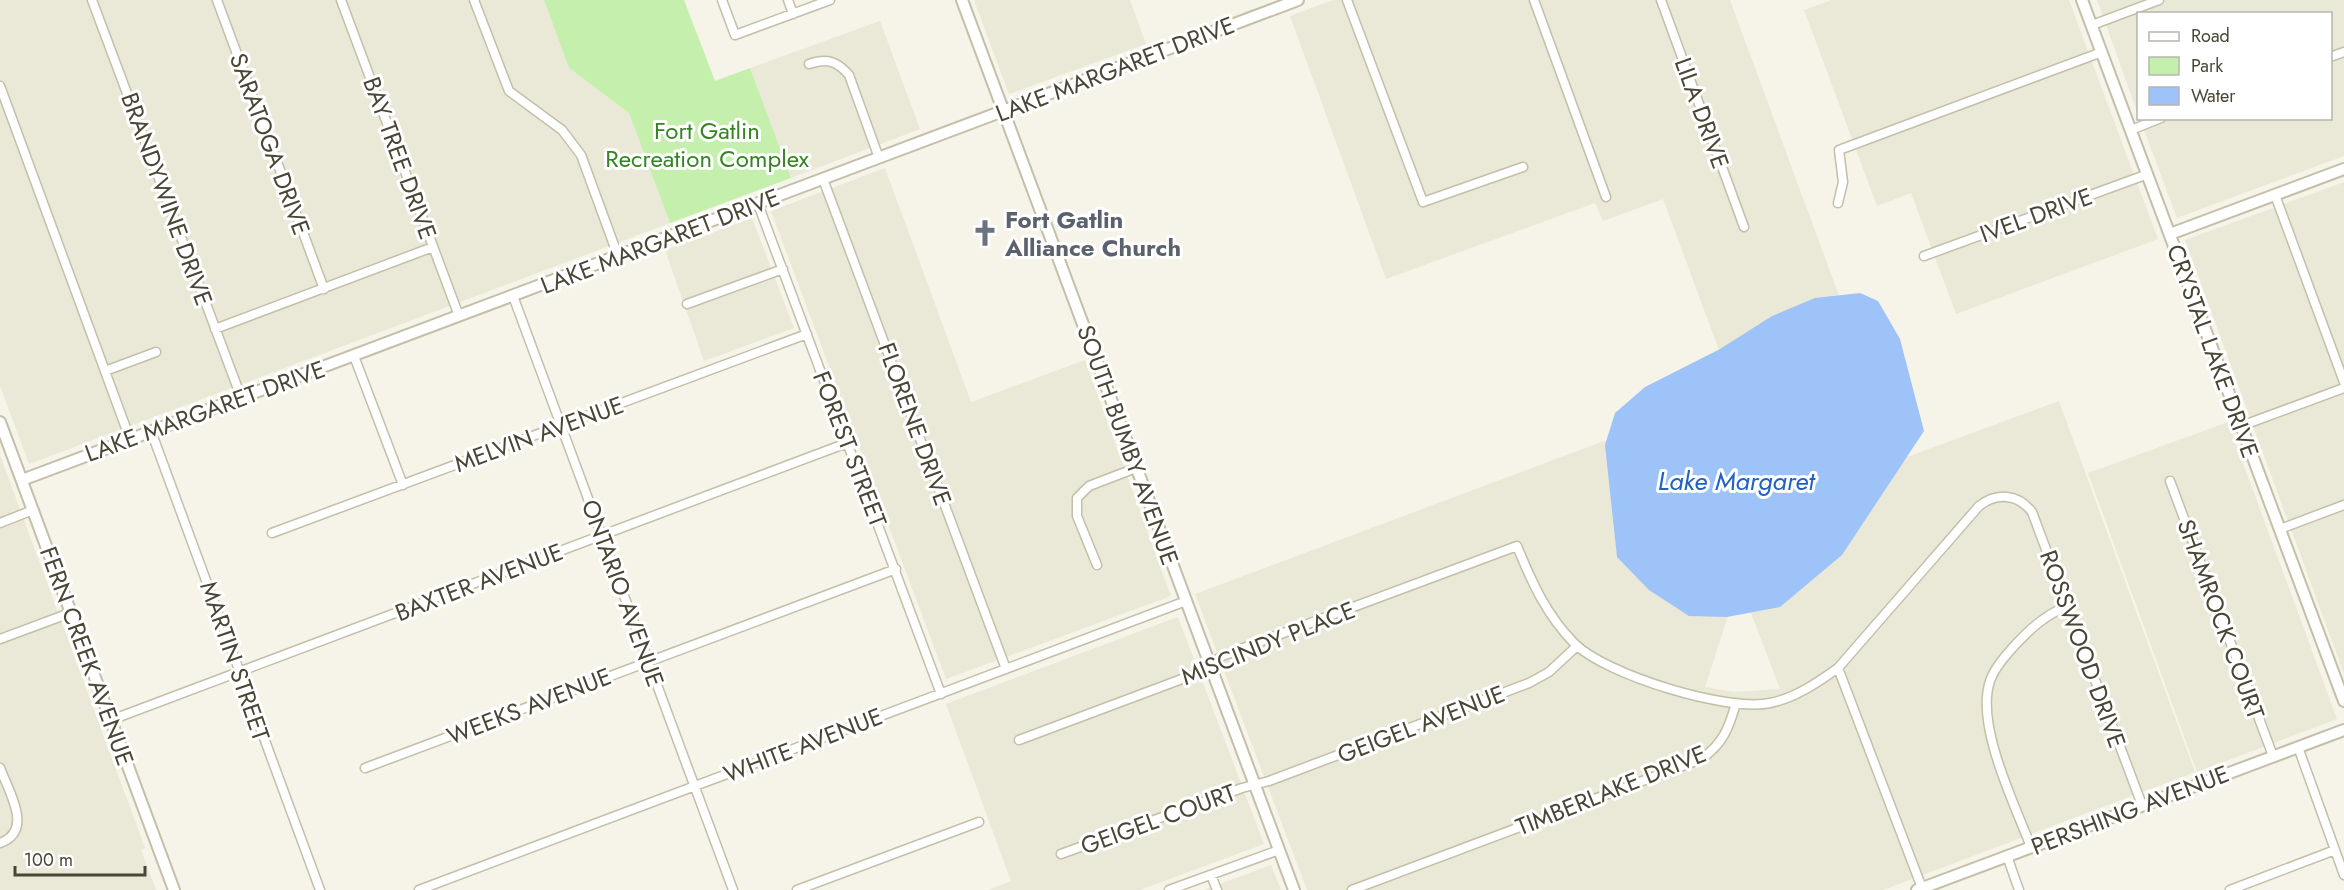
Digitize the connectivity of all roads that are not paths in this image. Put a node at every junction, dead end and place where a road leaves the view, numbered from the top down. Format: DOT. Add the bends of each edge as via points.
graph roads {
  1 [pos="93,0"];
  2 [pos="217,0"];
  3 [pos="341,0"];
  4 [pos="474,0"];
  5 [pos="722,0"];
  6 [pos="788,0"];
  7 [pos="830,0"];
  8 [pos="962,0"];
  9 [pos="1298,0"];
  10 [pos="1347,0"];
  11 [pos="1534,0"];
  12 [pos="1661,0"];
  13 [pos="2082,0"];
  14 [pos="2159,0"];
  15 [pos="793,14"];
  16 [pos="2092,25"];
  17 [pos="2102,52"];
  18 [pos="809,64"];
  19 [pos="0,86"];
  20 [pos="1004,111"];
  21 [pos="2156,120"];
  22 [pos="2131,130"];
  23 [pos="879,158"];
  24 [pos="1523,167"];
  25 [pos="2344,169"];
  26 [pos="2148,174"];
  27 [pos="823,179"];
  28 [pos="2275,195"];
  29 [pos="1606,197"];
  30 [pos="1838,203"];
  31 [pos="758,204"];
  32 [pos="1744,227"];
  33 [pos="2170,234"];
  34 [pos="433,247"];
  35 [pos="618,256"];
  36 [pos="1924,256"];
  37 [pos="783,269"];
  38 [pos="324,289"];
  39 [pos="513,296"];
  40 [pos="687,304"];
  41 [pos="459,316"];
  42 [pos="215,329"];
  43 [pos="807,334"];
  44 [pos="156,352"];
  45 [pos="354,356"];
  46 [pos="105,371"];
  47 [pos="2344,382"];
  48 [pos="2344,388"];
  49 [pos="241,397"];
  50 [pos="0,422"];
  51 [pos="561,426"];
  52 [pos="2241,426"];
  53 [pos="151,431"];
  54 [pos="130,439"];
  55 [pos="847,443"];
  56 [pos="1136,468"];
  57 [pos="22,480"];
  58 [pos="2170,482"];
  59 [pos="403,485"];
  60 [pos="2344,505"];
  61 [pos="33,510"];
  62 [pos="0,523"];
  63 [pos="2280,529"];
  64 [pos="272,533"];
  65 [pos="602,536"];
  66 [pos="1097,565"];
  67 [pos="896,570"];
  68 [pos="1186,601"];
  69 [pos="2067,606"];
  70 [pos="70,613"];
  71 [pos="0,639"];
  72 [pos="1577,646"];
  73 [pos="648,661"];
  74 [pos="1210,664"];
  75 [pos="1838,668"];
  76 [pos="1006,669"];
  77 [pos="241,672"];
  78 [pos="941,694"];
  79 [pos="2344,701"];
  80 [pos="1736,703"];
  81 [pos="111,720"];
  82 [pos="2344,730"];
  83 [pos="1019,740"];
  84 [pos="2298,747"];
  85 [pos="2272,756"];
  86 [pos="0,768"];
  87 [pos="365,768"];
  88 [pos="695,785"];
  89 [pos="1255,785"];
  90 [pos="2142,805"];
  91 [pos="979,822"];
  92 [pos="0,843"];
  93 [pos="2031,847"];
  94 [pos="1279,850"];
  95 [pos="2335,850"];
  96 [pos="1062,854"];
  97 [pos="2007,856"];
  98 [pos="1212,875"];
  99 [pos="2344,875"];
  100 [pos="1919,889"];
  101 [pos="174,890"];
  102 [pos="320,890"];
  103 [pos="419,890"];
  104 [pos="733,890"];
  105 [pos="797,890"];
  106 [pos="1169,890"];
  107 [pos="1217,890"];
  108 [pos="1294,890"];
  109 [pos="1352,890"];
  110 [pos="2019,890"];
  111 [pos="2230,890"];
  1 -- 42 [label="street, BRANDYWINE DRIVE"];
  2 -- 38 [label="street, SARATOGA DRIVE"];
  3 -- 34 [label="street, BAY TREE DRIVE"];
  4 -- 35 [label="street" via="509,91 562,130 581,155"];
  5 -- 15 [label="street" via="735,35"];
  6 -- 15 [label="street"];
  7 -- 15 [label="street"];
  8 -- 20 [label="street, SOUTH BUMBY AVENUE"];
  9 -- 20 [label="street, LAKE MARGARET DRIVE"];
  10 -- 24 [label="street" via="1423,202"];
  11 -- 29 [label="street"];
  12 -- 32 [label="street, LILA DRIVE"];
  13 -- 16 [label="street, CRYSTAL LAKE DRIVE"];
  14 -- 16 [label="street"];
  16 -- 17 [label="street, CRYSTAL LAKE DRIVE"];
  17 -- 22 [label="street, CRYSTAL LAKE DRIVE"];
  17 -- 30 [label="street" via="1839,150 1843,182"];
  18 -- 23 [label="street" via="832,61 849,75"];
  19 -- 46 [label="street"];
  20 -- 23 [label="street, LAKE MARGARET DRIVE"];
  20 -- 56 [label="street, SOUTH BUMBY AVENUE"];
  21 -- 22 [label="street"];
  22 -- 26 [label="street, CRYSTAL LAKE DRIVE"];
  23 -- 27 [label="street, LAKE MARGARET DRIVE"];
  25 -- 28 [label="street"];
  26 -- 33 [label="street, CRYSTAL LAKE DRIVE"];
  26 -- 36 [label="street, IVEL DRIVE"];
  27 -- 31 [label="street, LAKE MARGARET DRIVE"];
  27 -- 76 [label="street, FLORENE DRIVE"];
  28 -- 33 [label="street"];
  28 -- 47 [label="street"];
  31 -- 35 [label="street, LAKE MARGARET DRIVE"];
  31 -- 37 [label="street, FOREST STREET"];
  33 -- 52 [label="street, CRYSTAL LAKE DRIVE"];
  34 -- 38 [label="street"];
  34 -- 41 [label="street, BAY TREE DRIVE"];
  35 -- 39 [label="street, LAKE MARGARET DRIVE"];
  37 -- 40 [label="street"];
  37 -- 43 [label="street, FOREST STREET"];
  38 -- 42 [label="street"];
  39 -- 41 [label="street, LAKE MARGARET DRIVE"];
  39 -- 51 [label="street, ONTARIO AVENUE"];
  41 -- 45 [label="street, LAKE MARGARET DRIVE"];
  42 -- 49 [label="street, BRANDYWINE DRIVE"];
  43 -- 51 [label="street, MELVIN AVENUE"];
  43 -- 55 [label="street, FOREST STREET"];
  44 -- 46 [label="street"];
  45 -- 49 [label="street, LAKE MARGARET DRIVE"];
  45 -- 59 [label="street"];
  46 -- 54 [label="street"];
  48 -- 52 [label="street"];
  49 -- 53 [label="street, LAKE MARGARET DRIVE"];
  50 -- 57 [label="street, FERN CREEK AVENUE"];
  51 -- 59 [label="street, MELVIN AVENUE"];
  51 -- 65 [label="street, ONTARIO AVENUE"];
  52 -- 63 [label="street, CRYSTAL LAKE DRIVE"];
  53 -- 54 [label="street, LAKE MARGARET DRIVE"];
  53 -- 77 [label="street, MARTIN STREET"];
  54 -- 57 [label="street, LAKE MARGARET DRIVE"];
  55 -- 65 [label="street, BAXTER AVENUE"];
  55 -- 67 [label="street, FOREST STREET"];
  56 -- 66 [label="street" via="1089,486 1077,498 1077,516"];
  56 -- 68 [label="street, SOUTH BUMBY AVENUE"];
  57 -- 61 [label="street, FERN CREEK AVENUE"];
  58 -- 85 [label="street, SHAMROCK COURT"];
  59 -- 64 [label="street, MELVIN AVENUE"];
  60 -- 63 [label="street"];
  61 -- 62 [label="street"];
  61 -- 70 [label="street, FERN CREEK AVENUE"];
  63 -- 79 [label="street, CRYSTAL LAKE DRIVE"];
  65 -- 73 [label="street, ONTARIO AVENUE"];
  65 -- 77 [label="street, BAXTER AVENUE"];
  67 -- 73 [label="street, WEEKS AVENUE"];
  67 -- 78 [label="street, FOREST STREET"];
  68 -- 74 [label="street, SOUTH BUMBY AVENUE"];
  68 -- 76 [label="street, WHITE AVENUE"];
  69 -- 75 [label="street, ROSSWOOD DRIVE" via="2032,512 2016,499 1996,496 1979,506"];
  69 -- 90 [label="street, ROSSWOOD DRIVE"];
  69 -- 93 [label="street" via="2036,623 2007,654 1990,681 1987,698 1988,731"];
  70 -- 71 [label="street"];
  70 -- 81 [label="street, FERN CREEK AVENUE"];
  72 -- 74 [label="street, MISCINDY PLACE" via="1540,600 1517,546 1222,656"];
  72 -- 80 [label="street" via="1626,676"];
  72 -- 89 [label="street, GEIGEL AVENUE" via="1549,672 1529,683"];
  73 -- 87 [label="street, WEEKS AVENUE"];
  73 -- 88 [label="street, ONTARIO AVENUE"];
  74 -- 83 [label="street, MISCINDY PLACE" via="1198,673"];
  74 -- 89 [label="street, SOUTH BUMBY AVENUE"];
  75 -- 80 [label="street" via="1813,686 1784,699 1759,705"];
  75 -- 100 [label="street"];
  76 -- 78 [label="street, WHITE AVENUE"];
  77 -- 81 [label="street, BAXTER AVENUE"];
  77 -- 102 [label="street, MARTIN STREET"];
  78 -- 88 [label="street, WHITE AVENUE"];
  80 -- 109 [label="street, TIMBERLAKE DRIVE" via="1722,742 1701,759"];
  81 -- 101 [label="street, FERN CREEK AVENUE"];
  82 -- 84 [label="street, PERSHING AVENUE"];
  84 -- 85 [label="street, PERSHING AVENUE"];
  84 -- 95 [label="street"];
  85 -- 90 [label="street, PERSHING AVENUE"];
  86 -- 92 [label="street" via="18,814 18,828 10,839"];
  88 -- 103 [label="street, WHITE AVENUE"];
  88 -- 104 [label="street, ONTARIO AVENUE"];
  89 -- 94 [label="street, SOUTH BUMBY AVENUE"];
  89 -- 96 [label="street, GEIGEL COURT"];
  90 -- 93 [label="street, PERSHING AVENUE"];
  91 -- 105 [label="street"];
  93 -- 97 [label="street, PERSHING AVENUE"];
  94 -- 98 [label="street"];
  94 -- 108 [label="street, SOUTH BUMBY AVENUE"];
  95 -- 99 [label="street"];
  95 -- 111 [label="street"];
  97 -- 100 [label="street, PERSHING AVENUE"];
  97 -- 110 [label="street"];
  98 -- 106 [label="street"];
  98 -- 107 [label="street"];
}
